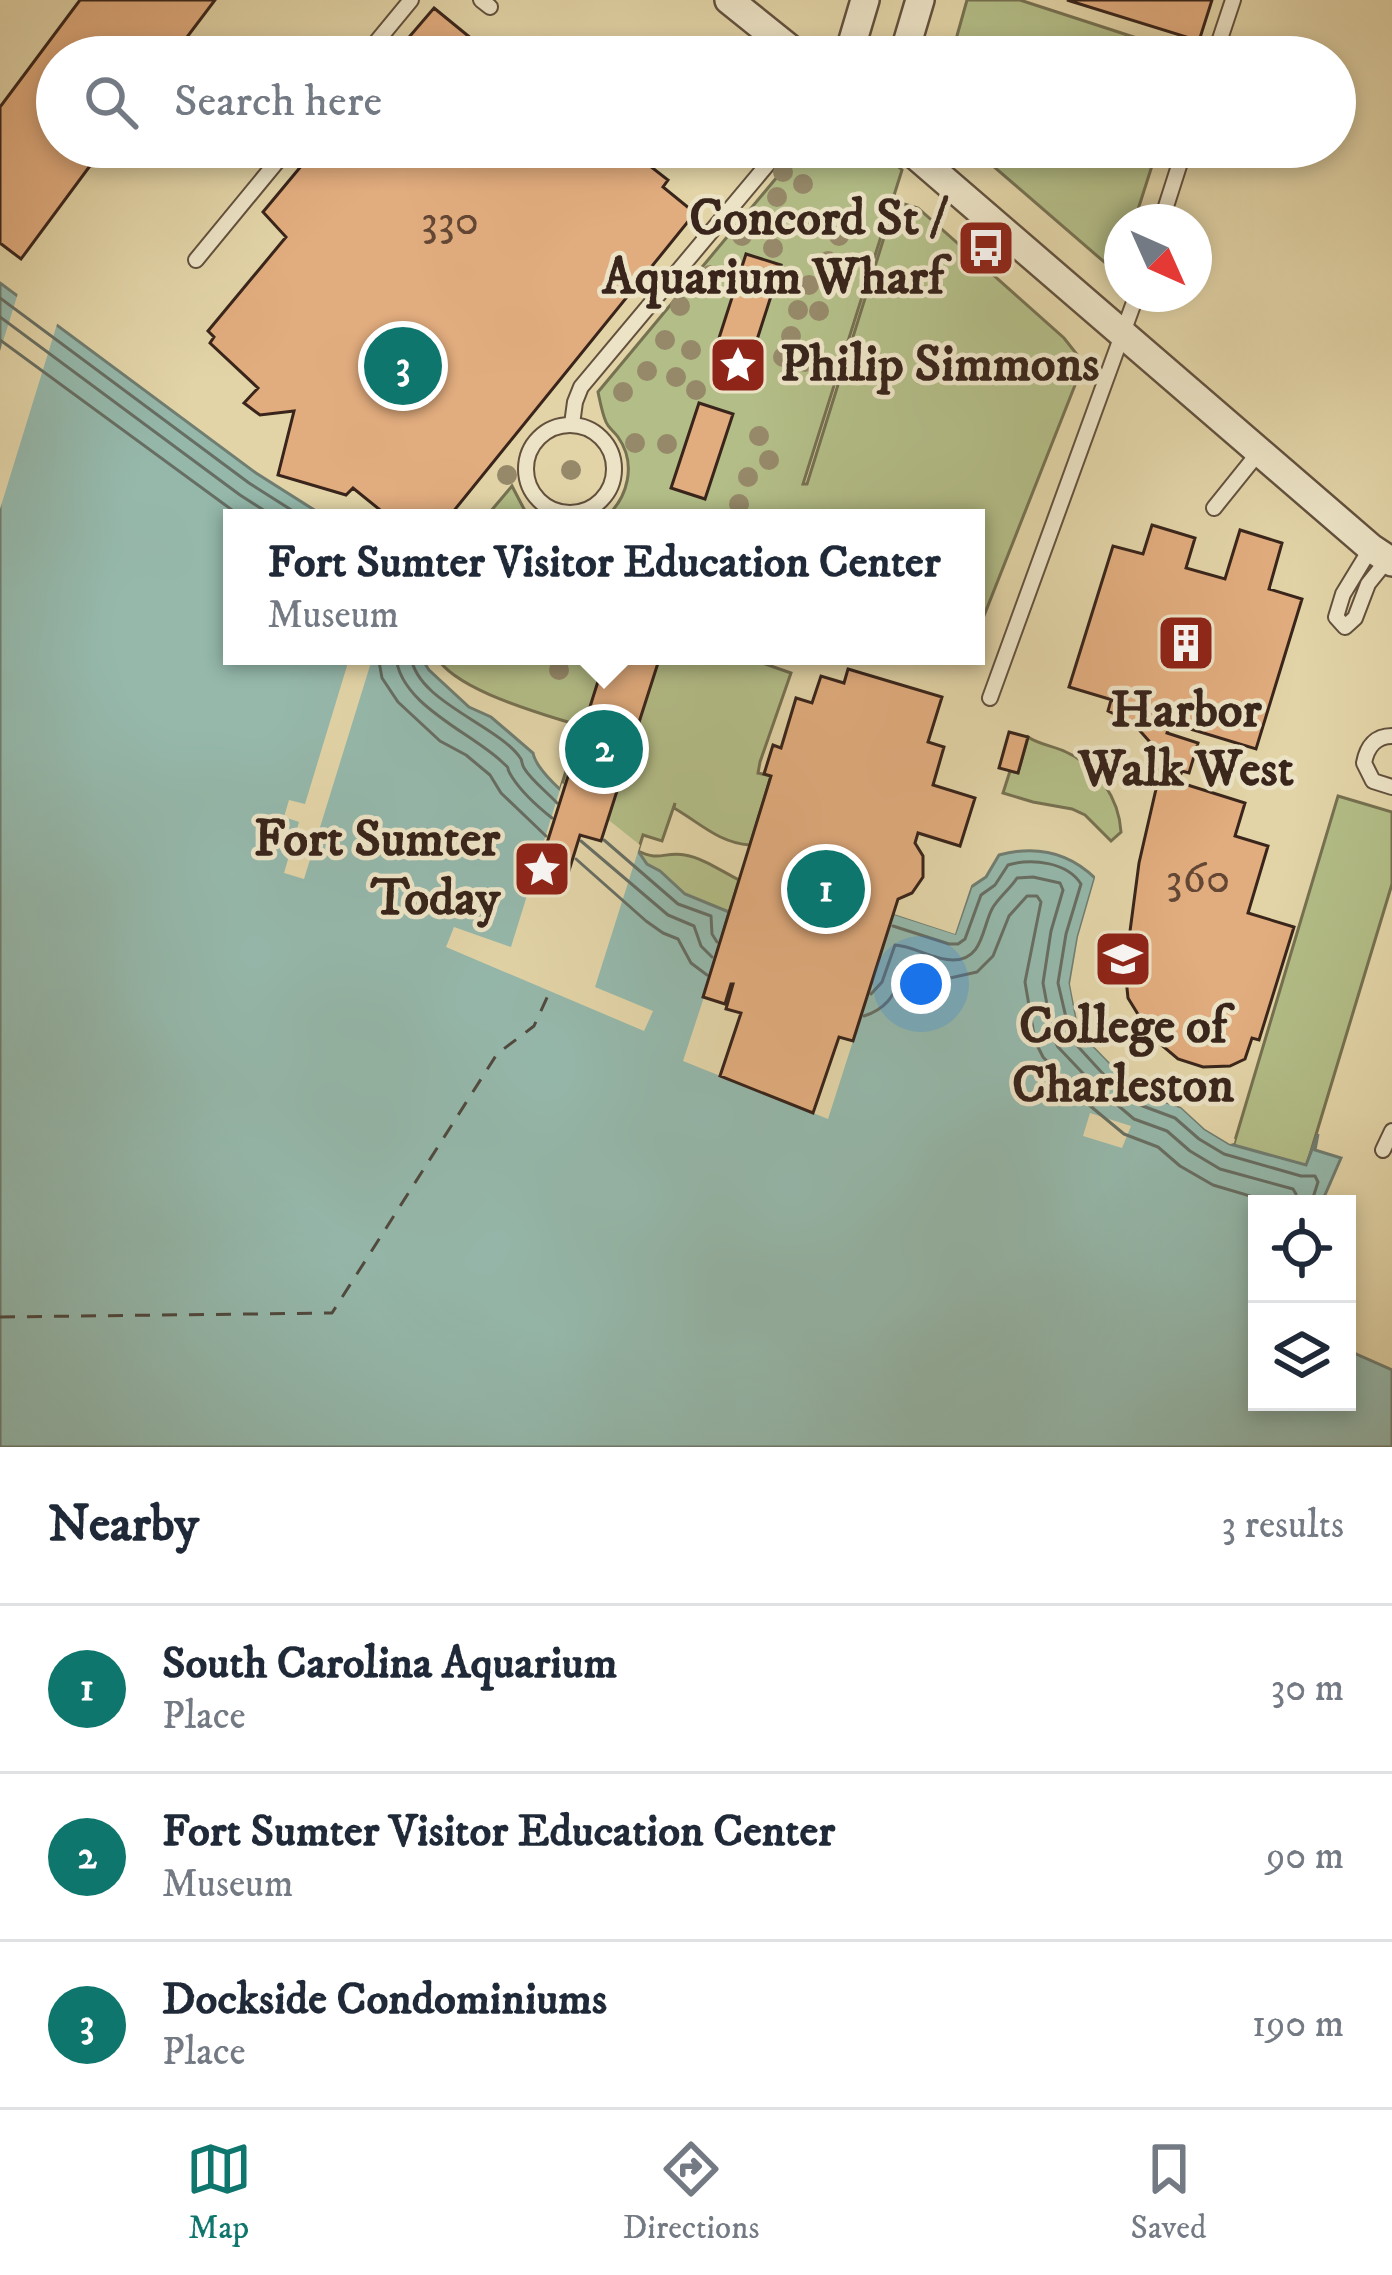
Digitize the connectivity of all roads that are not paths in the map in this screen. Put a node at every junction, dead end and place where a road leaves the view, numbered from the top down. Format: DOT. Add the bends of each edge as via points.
graph roads {
  1 [pos="411,0"];
  2 [pos="729,0"];
  3 [pos="865,0"];
  4 [pos="920,0"];
  5 [pos="1233,0"];
  6 [pos="381,36"];
  7 [pos="774,36"];
  8 [pos="854,36"];
  9 [pos="909,36"];
  10 [pos="1221,36"];
  11 [pos="272,168"];
  12 [pos="764,168"];
  13 [pos="930,168"];
  14 [pos="1178,168"];
  15 [pos="1167,204"];
  16 [pos="196,260"];
  17 [pos="1131,312"];
  18 [pos="1123,336"];
  19 [pos="572,424"];
  20 [pos="1259,452"];
  21 [pos="1214,508"];
  22 [pos="551,509"];
  23 [pos="587,509"];
  24 [pos="1384,556"];
  25 [pos="990,698"];
  26 [pos="1392,736"];
  27 [pos="1392,787"];
  28 [pos="1392,1131"];
  29 [pos="1383,1150"];
  1 -- 6 [label="lane"];
  2 -- 7 [label="street"];
  3 -- 8 [label="street"];
  4 -- 9 [label="street"];
  5 -- 10 [label="lane"];
  11 -- 16 [label="lane"];
  12 -- 19 [label="lane" via="581,387"];
  13 -- 18 [label="street"];
  14 -- 15 [label="lane"];
  17 -- 18 [label="lane"];
  18 -- 20 [label="street"];
  18 -- 25 [label="lane"];
  19 -- 22 [label="lane" via="540,436 525,467 537,499"];
  19 -- 23 [label="lane" via="603,438 612,453 610,487"];
  20 -- 21 [label="lane"];
  20 -- 24 [label="street"];
  24 -- 24 [label="lane" via="1343,594 1336,617 1345,627"];
  26 -- 27 [label="lane" via="1378,738 1364,764 1373,781"];
  28 -- 29 [label="lane"];
}
